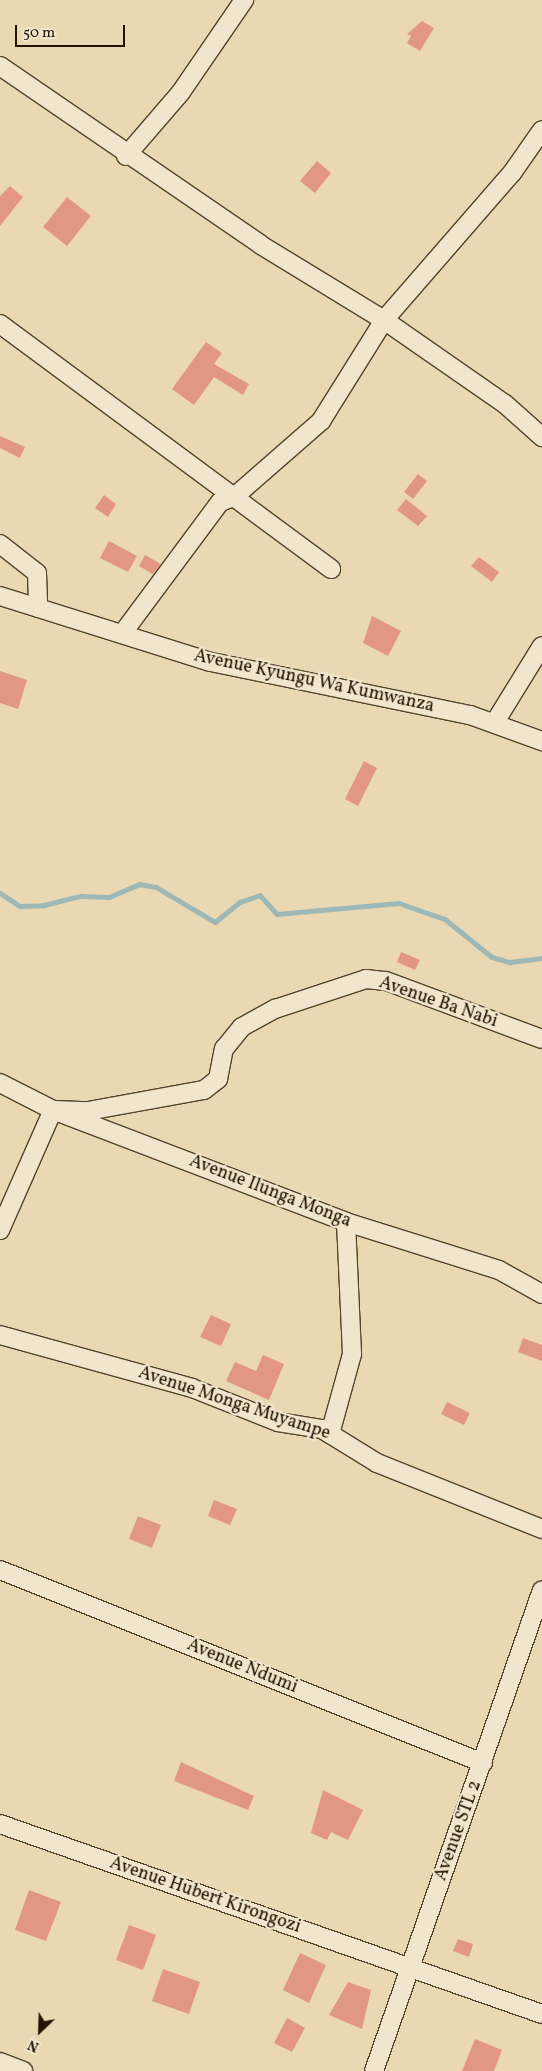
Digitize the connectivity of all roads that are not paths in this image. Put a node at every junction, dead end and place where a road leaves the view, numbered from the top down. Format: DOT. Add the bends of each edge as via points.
graph roads {
  1 [pos="244,0"];
  2 [pos="0,66"];
  3 [pos="542,130"];
  4 [pos="126,156"];
  5 [pos="384,320"];
  6 [pos="0,324"];
  7 [pos="542,437"];
  8 [pos="234,497"];
  9 [pos="0,544"];
  10 [pos="331,570"];
  11 [pos="0,596"];
  12 [pos="38,608"];
  13 [pos="122,634"];
  14 [pos="542,646"];
  15 [pos="495,722"];
  16 [pos="542,741"];
  17 [pos="542,1039"];
  18 [pos="0,1083"];
  19 [pos="53,1110"];
  20 [pos="313,1209"];
  21 [pos="346,1222"];
  22 [pos="0,1230"];
  23 [pos="346,1245"];
  24 [pos="542,1294"];
  25 [pos="0,1335"];
  26 [pos="330,1434"];
  27 [pos="542,1529"];
  28 [pos="0,1570"];
  29 [pos="542,1590"];
  30 [pos="483,1763"];
  31 [pos="0,1824"];
  32 [pos="410,1969"];
  33 [pos="542,2014"];
  34 [pos="0,2062"];
  35 [pos="23,2071"];
  36 [pos="374,2071"];
  1 -- 4 [label="street" via="181,92"];
  2 -- 4 [label="street"];
  3 -- 5 [label="street" via="512,173"];
  4 -- 5 [label="street"];
  5 -- 7 [label="street" via="506,404"];
  5 -- 8 [label="street" via="321,421"];
  6 -- 8 [label="street"];
  8 -- 10 [label="street"];
  8 -- 13 [label="street" via="220,502"];
  9 -- 12 [label="street" via="37,573"];
  11 -- 12 [label="street, Avenue Kyungu Wa Kumwanza"];
  12 -- 13 [label="street, Avenue Kyungu Wa Kumwanza"];
  13 -- 15 [label="street, Avenue Kyungu Wa Kumwanza" via="259,674"];
  14 -- 15 [label="street"];
  15 -- 16 [label="street, Avenue Kyungu Wa Kumwanza"];
  17 -- 19 [label="street, Avenue Ba Nabi" via="386,981 366,979 275,1009 242,1027 224,1049 218,1079 204,1090 88,1111"];
  18 -- 19 [label="street, Avenue Ilunga Monga"];
  19 -- 20 [label="street, Avenue Ilunga Monga"];
  19 -- 22 [label="street"];
  20 -- 21 [label="street, Avenue Ilunga Monga"];
  20 -- 23 [label="street"];
  21 -- 23 [label="street"];
  21 -- 24 [label="street, Avenue Ilunga Monga" via="500,1270"];
  23 -- 26 [label="street" via="352,1354"];
  25 -- 26 [label="street, Avenue Monga Muyampe" via="122,1367 278,1422"];
  26 -- 27 [label="street, Avenue Monga Muyampe" via="377,1463"];
  28 -- 30 [label="street, Avenue Ndumi"];
  29 -- 30 [label="street, Avenue STL 2"];
  30 -- 32 [label="street, Avenue STL 2"];
  31 -- 32 [label="street, Avenue Hubert Kirongozi"];
  32 -- 33 [label="street, Avenue Hubert Kirongozi"];
  32 -- 36 [label="street, Avenue STL 2"];
  34 -- 35 [label="street"];
}
